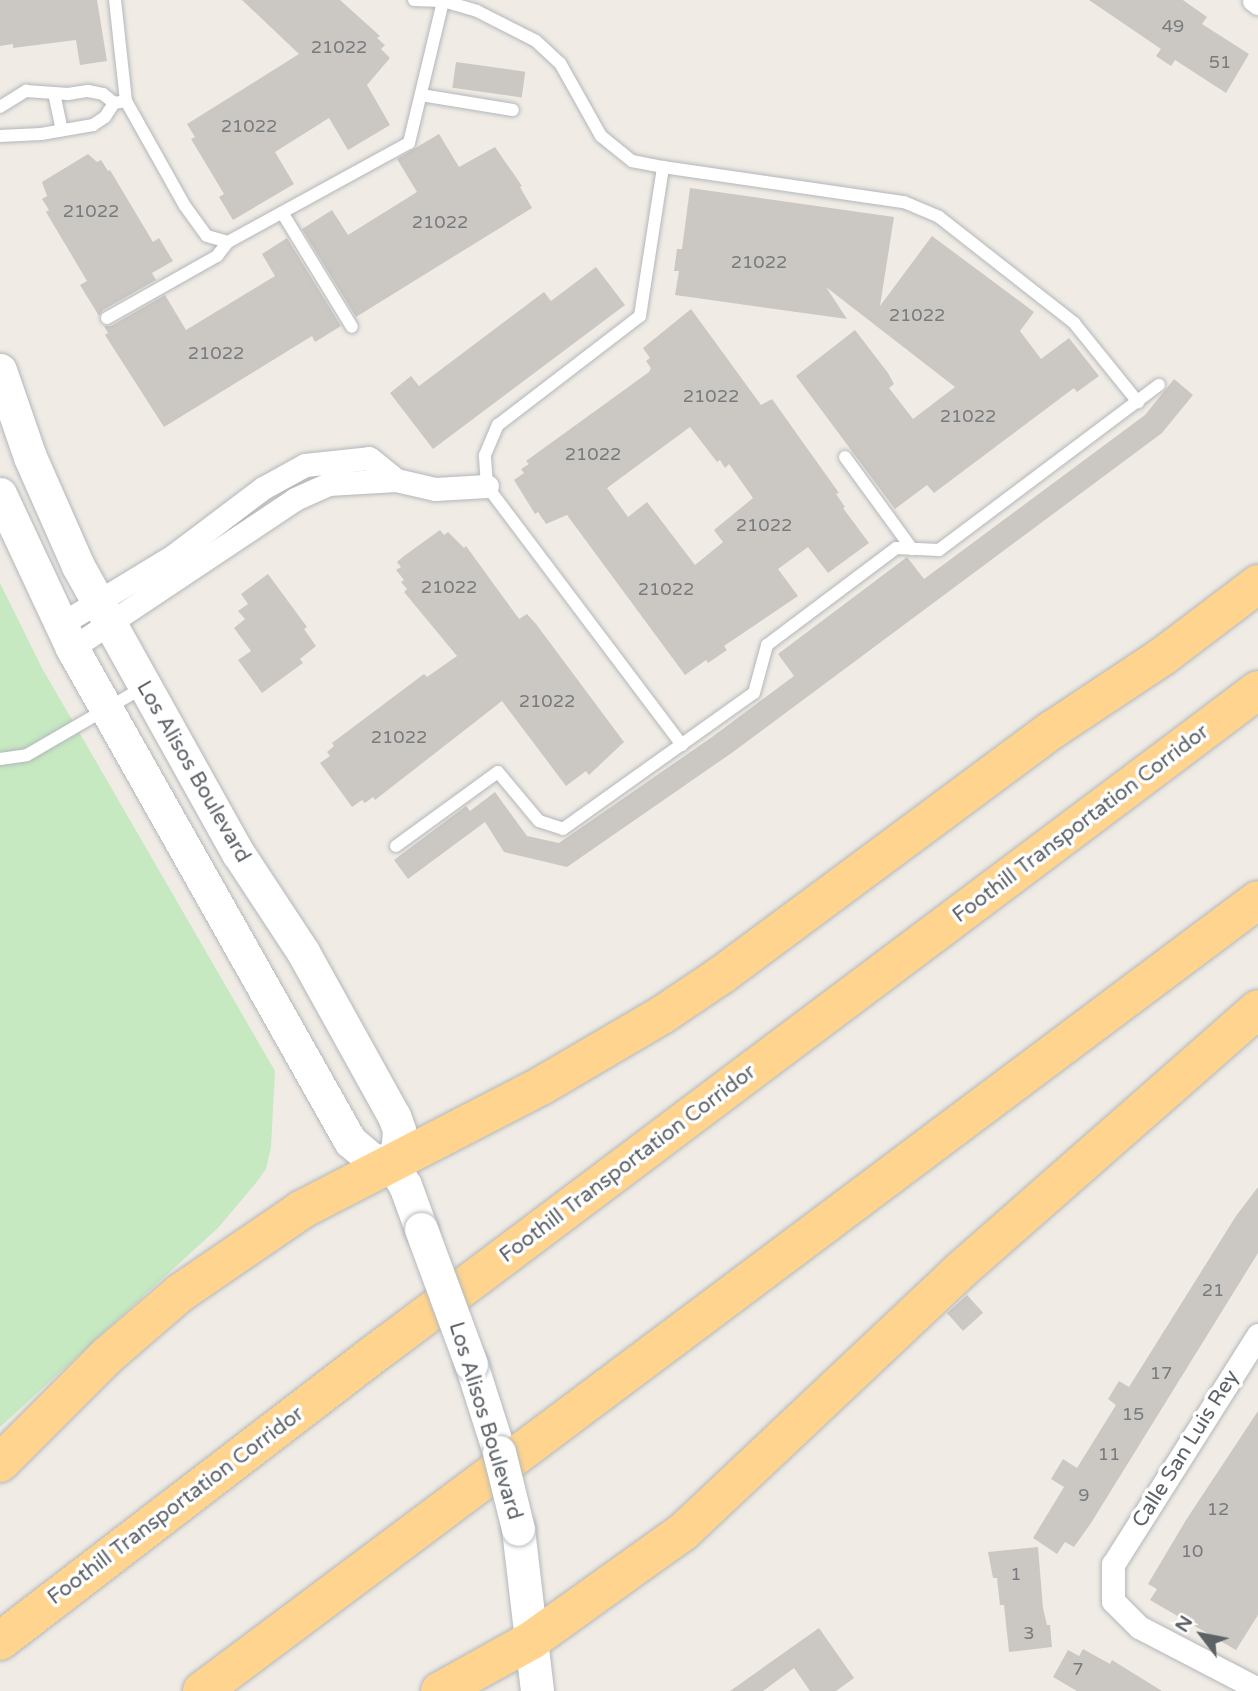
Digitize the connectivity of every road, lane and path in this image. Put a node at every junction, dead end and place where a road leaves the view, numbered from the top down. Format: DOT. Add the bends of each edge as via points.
graph roads {
  1 [pos="115,0"];
  2 [pos="414,0"];
  3 [pos="443,1"];
  4 [pos="54,93"];
  5 [pos="421,96"];
  6 [pos="120,102"];
  7 [pos="0,107"];
  8 [pos="513,110"];
  9 [pos="62,130"];
  10 [pos="0,136"];
  11 [pos="663,167"];
  12 [pos="283,214"];
  13 [pos="228,242"];
  14 [pos="107,318"];
  15 [pos="352,327"];
  16 [pos="0,370"];
  17 [pos="1159,385"];
  18 [pos="1138,402"];
  19 [pos="845,457"];
  20 [pos="487,486"];
  21 [pos="0,494"];
  22 [pos="912,549"];
  23 [pos="1258,584"];
  24 [pos="103,613"];
  25 [pos="66,636"];
  26 [pos="145,687"];
  27 [pos="1258,690"];
  28 [pos="107,709"];
  29 [pos="682,745"];
  30 [pos="0,759"];
  31 [pos="396,846"];
  32 [pos="1258,900"];
  33 [pos="1258,1009"];
  34 [pos="391,1162"];
  35 [pos="1258,1335"];
  36 [pos="0,1463"];
  37 [pos="533,1640"];
  38 [pos="0,1641"];
  39 [pos="1258,1689"];
  40 [pos="202,1691"];
  41 [pos="440,1691"];
  42 [pos="537,1691"];
  1 -- 6 [label="lane"];
  2 -- 3 [label="lane"];
  3 -- 5 [label="lane"];
  3 -- 11 [label="lane" via="477,11 536,41 560,63 601,136 632,161"];
  4 -- 6 [label="lane" via="88,91"];
  4 -- 7 [label="lane" via="26,90"];
  4 -- 9 [label="lane"];
  5 -- 8 [label="lane"];
  5 -- 12 [label="lane" via="409,142"];
  6 -- 9 [label="lane" via="93,125"];
  6 -- 13 [label="lane" via="207,236"];
  9 -- 10 [label="lane"];
  11 -- 18 [label="lane" via="904,202 939,217 1074,323"];
  11 -- 20 [label="lane" via="640,316 498,425 485,455"];
  12 -- 13 [label="lane"];
  12 -- 15 [label="lane"];
  13 -- 14 [label="lane" via="218,256"];
  16 -- 24 [label="main road, Los Alisos Boulevard" via="30,457"];
  17 -- 18 [label="lane"];
  18 -- 22 [label="lane" via="939,550"];
  19 -- 22 [label="lane"];
  20 -- 24 [label="street" via="435,489 396,480 328,484"];
  20 -- 29 [label="lane"];
  21 -- 25 [label="main road, Los Alisos Boulevard"];
  22 -- 29 [label="lane" via="896,548 767,645 754,693"];
  23 -- 34 [label="highway" via="702,988 541,1086"];
  24 -- 25 [label="street"];
  24 -- 26 [label="main road, Los Alisos Boulevard"];
  25 -- 28 [label="main road, Los Alisos Boulevard"];
  26 -- 28 [label="lane"];
  26 -- 34 [label="main road, Los Alisos Boulevard" via="238,853 303,952 394,1116 398,1138"];
  27 -- 38 [label="highway, Foothill Transportation Corridor"];
  28 -- 30 [label="lane" via="27,755"];
  28 -- 34 [label="main road, Los Alisos Boulevard" via="350,1141 373,1160"];
  29 -- 31 [label="lane" via="564,829 539,821 498,772"];
  32 -- 40 [label="highway"];
  33 -- 37 [label="highway" via="961,1270 683,1532"];
  34 -- 36 [label="highway" via="301,1210 180,1293 107,1356"];
  34 -- 37 [label="main road, Los Alisos Boulevard, bridge" via="405,1185 471,1364 518,1529"];
  35 -- 39 [label="street, Calle San Luis Rey" via="1114,1564 1113,1601 1139,1627"];
  37 -- 41 [label="highway"];
  37 -- 42 [label="main road, Los Alisos Boulevard"];
}
